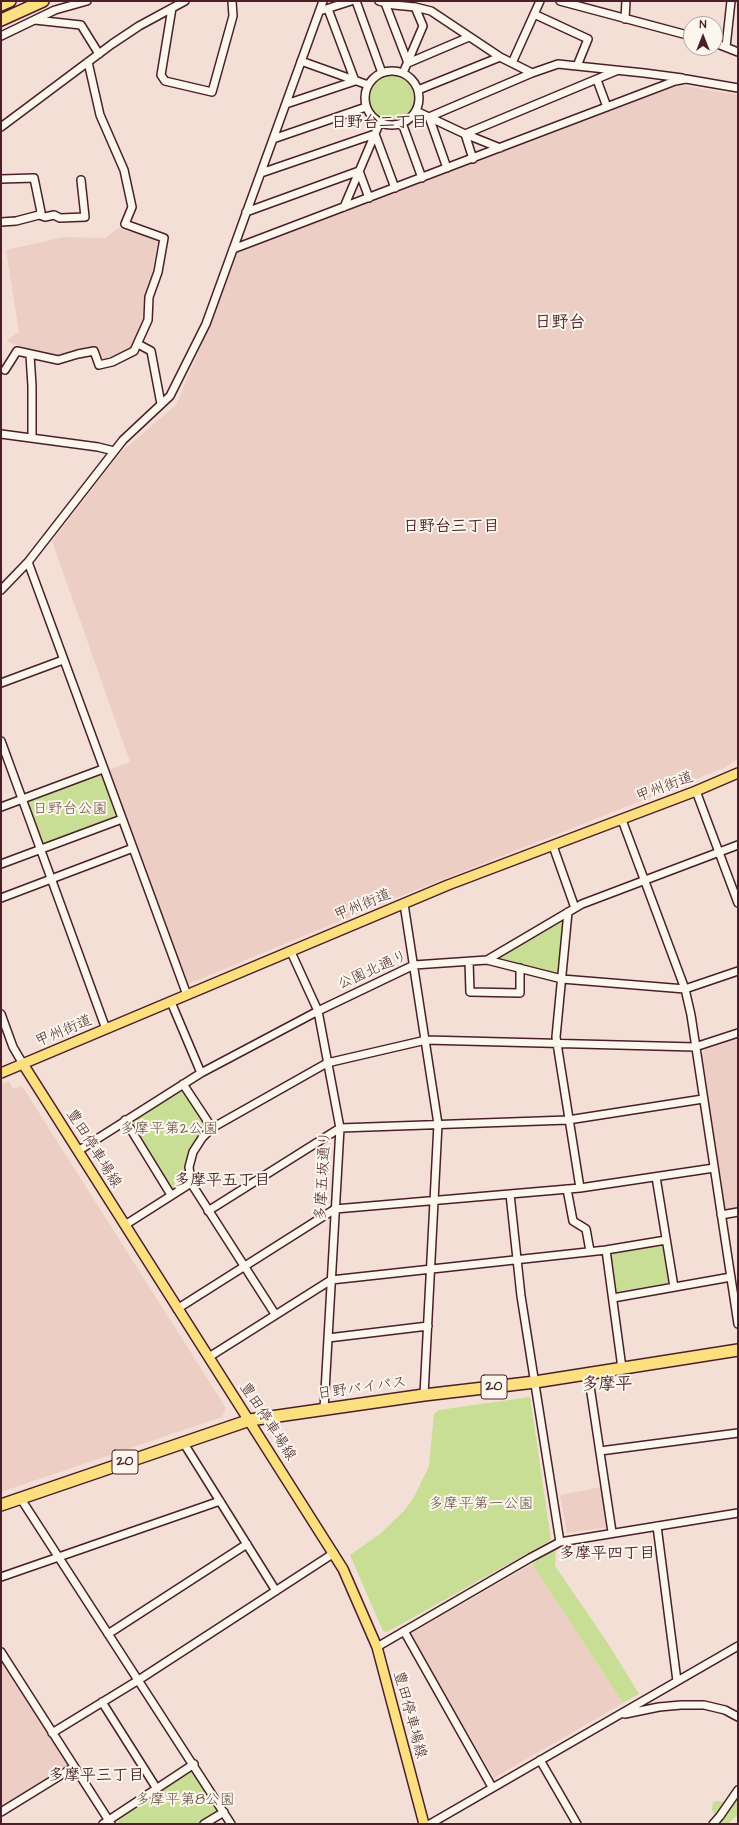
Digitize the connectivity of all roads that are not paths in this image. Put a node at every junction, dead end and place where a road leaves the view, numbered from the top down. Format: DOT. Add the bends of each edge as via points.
graph roads {
  1 [pos="10,1"];
  2 [pos="43,1"];
  3 [pos="87,1"];
  4 [pos="185,1"];
  5 [pos="232,1"];
  6 [pos="323,1"];
  7 [pos="351,1"];
  8 [pos="356,1"];
  9 [pos="540,1"];
  10 [pos="560,1"];
  11 [pos="626,1"];
  12 [pos="731,1"];
  13 [pos="382,2"];
  14 [pos="1,5"];
  15 [pos="415,7"];
  16 [pos="172,8"];
  17 [pos="328,9"];
  18 [pos="319,12"];
  19 [pos="534,14"];
  20 [pos="625,19"];
  21 [pos="1,20"];
  22 [pos="34,20"];
  23 [pos="683,34"];
  24 [pos="1,36"];
  25 [pos="469,37"];
  26 [pos="723,46"];
  27 [pos="726,47"];
  28 [pos="738,52"];
  29 [pos="98,54"];
  30 [pos="500,57"];
  31 [pos="301,61"];
  32 [pos="88,62"];
  33 [pos="408,63"];
  34 [pos="512,63"];
  35 [pos="577,66"];
  36 [pos="618,71"];
  37 [pos="382,73"];
  38 [pos="403,73"];
  39 [pos="532,73"];
  40 [pos="686,79"];
  41 [pos="596,80"];
  42 [pos="355,81"];
  43 [pos="368,85"];
  44 [pos="738,88"];
  45 [pos="418,90"];
  46 [pos="286,104"];
  47 [pos="607,107"];
  48 [pos="366,108"];
  49 [pos="416,111"];
  50 [pos="429,117"];
  51 [pos="380,122"];
  52 [pos="402,123"];
  53 [pos="1,126"];
  54 [pos="375,134"];
  55 [pos="465,134"];
  56 [pos="273,140"];
  57 [pos="500,148"];
  58 [pos="473,159"];
  59 [pos="447,168"];
  60 [pos="359,171"];
  61 [pos="261,172"];
  62 [pos="422,178"];
  63 [pos="1,179"];
  64 [pos="81,180"];
  65 [pos="395,188"];
  66 [pos="369,198"];
  67 [pos="344,207"];
  68 [pos="246,212"];
  69 [pos="39,215"];
  70 [pos="1,222"];
  71 [pos="233,249"];
  72 [pos="138,344"];
  73 [pos="30,354"];
  74 [pos="5,370"];
  75 [pos="161,404"];
  76 [pos="1,434"];
  77 [pos="32,438"];
  78 [pos="114,451"];
  79 [pos="28,562"];
  80 [pos="1,590"];
  81 [pos="63,660"];
  82 [pos="1,683"];
  83 [pos="1,741"];
  84 [pos="103,769"];
  85 [pos="738,773"];
  86 [pos="696,792"];
  87 [pos="22,799"];
  88 [pos="1,807"];
  89 [pos="122,819"];
  90 [pos="622,820"];
  91 [pos="738,845"];
  92 [pos="552,846"];
  93 [pos="133,848"];
  94 [pos="40,849"];
  95 [pos="719,853"];
  96 [pos="1,864"];
  97 [pos="51,879"];
  98 [pos="644,880"];
  99 [pos="1,898"];
  100 [pos="738,903"];
  101 [pos="404,904"];
  102 [pos="575,908"];
  103 [pos="568,912"];
  104 [pos="291,952"];
  105 [pos="487,960"];
  106 [pos="470,961"];
  107 [pos="414,965"];
  108 [pos="520,968"];
  109 [pos="738,971"];
  110 [pos="562,979"];
  111 [pos="685,989"];
  112 [pos="187,995"];
  113 [pos="171,1002"];
  114 [pos="318,1011"];
  115 [pos="1,1014"];
  116 [pos="106,1029"];
  117 [pos="738,1034"];
  118 [pos="426,1040"];
  119 [pos="556,1042"];
  120 [pos="696,1047"];
  121 [pos="328,1063"];
  122 [pos="23,1064"];
  123 [pos="1,1073"];
  124 [pos="201,1073"];
  125 [pos="183,1084"];
  126 [pos="703,1099"];
  127 [pos="125,1120"];
  128 [pos="568,1120"];
  129 [pos="438,1124"];
  130 [pos="212,1128"];
  131 [pos="340,1128"];
  132 [pos="78,1151"];
  133 [pos="714,1168"];
  134 [pos="656,1177"];
  135 [pos="191,1183"];
  136 [pos="580,1188"];
  137 [pos="568,1189"];
  138 [pos="510,1194"];
  139 [pos="171,1195"];
  140 [pos="435,1201"];
  141 [pos="335,1209"];
  142 [pos="208,1211"];
  143 [pos="738,1212"];
  144 [pos="721,1215"];
  145 [pos="125,1225"];
  146 [pos="666,1240"];
  147 [pos="606,1250"];
  148 [pos="590,1251"];
  149 [pos="516,1259"];
  150 [pos="244,1267"];
  151 [pos="431,1268"];
  152 [pos="731,1277"];
  153 [pos="332,1280"];
  154 [pos="674,1287"];
  155 [pos="736,1293"];
  156 [pos="613,1298"];
  157 [pos="177,1309"];
  158 [pos="275,1314"];
  159 [pos="738,1324"];
  160 [pos="428,1326"];
  161 [pos="328,1338"];
  162 [pos="738,1350"];
  163 [pos="209,1357"];
  164 [pos="622,1368"];
  165 [pos="588,1373"];
  166 [pos="536,1382"];
  167 [pos="424,1396"];
  168 [pos="324,1409"];
  169 [pos="250,1420"];
  170 [pos="738,1433"];
  171 [pos="183,1442"];
  172 [pos="600,1451"];
  173 [pos="21,1499"];
  174 [pos="220,1501"];
  175 [pos="1,1506"];
  176 [pos="738,1513"];
  177 [pos="658,1526"];
  178 [pos="612,1532"];
  179 [pos="560,1542"];
  180 [pos="247,1544"];
  181 [pos="334,1553"];
  182 [pos="58,1557"];
  183 [pos="1,1577"];
  184 [pos="276,1591"];
  185 [pos="404,1631"];
  186 [pos="108,1634"];
  187 [pos="738,1646"];
  188 [pos="377,1647"];
  189 [pos="1,1652"];
  190 [pos="137,1680"];
  191 [pos="678,1681"];
  192 [pos="656,1694"];
  193 [pos="102,1702"];
  194 [pos="659,1707"];
  195 [pos="619,1716"];
  196 [pos="738,1717"];
  197 [pos="52,1733"];
  198 [pos="540,1760"];
  199 [pos="194,1764"];
  200 [pos="74,1767"];
  201 [pos="492,1787"];
  202 [pos="157,1788"];
  203 [pos="738,1790"];
  204 [pos="1,1812"];
  205 [pos="224,1812"];
  206 [pos="107,1823"];
  207 [pos="204,1824"];
  208 [pos="231,1824"];
  209 [pos="424,1824"];
  210 [pos="430,1824"];
  211 [pos="577,1824"];
  212 [pos="712,1824"];
  1 -- 14 [label="highway"];
  2 -- 21 [label="highway"];
  3 -- 22 [label="street" via="55,10"];
  4 -- 16 [label="street"];
  5 -- 16 [label="street" via="233,16 212,92 165,81 161,75"];
  6 -- 18 [label="street"];
  7 -- 17 [label="street"];
  8 -- 37 [label="street"];
  9 -- 19 [label="street"];
  10 -- 20 [label="street"];
  11 -- 20 [label="street"];
  12 -- 27 [label="street"];
  13 -- 15 [label="street"];
  13 -- 33 [label="street"];
  15 -- 25 [label="street" via="431,11"];
  15 -- 33 [label="street" via="423,26"];
  16 -- 29 [label="street" via="139,26"];
  17 -- 18 [label="street"];
  17 -- 42 [label="street"];
  18 -- 31 [label="street"];
  19 -- 34 [label="street"];
  19 -- 35 [label="street" via="588,39"];
  20 -- 23 [label="street"];
  22 -- 24 [label="street"];
  22 -- 29 [label="street" via="81,25"];
  25 -- 30 [label="street"];
  25 -- 33 [label="street"];
  26 -- 27 [label="street"];
  27 -- 28 [label="street"];
  29 -- 32 [label="street"];
  30 -- 34 [label="street"];
  30 -- 45 [label="street"];
  31 -- 42 [label="street"];
  31 -- 46 [label="street"];
  32 -- 53 [label="street"];
  32 -- 72 [label="street" via="100,115 124,170 132,207 125,224 164,238 158,272 149,297 148,320"];
  33 -- 38 [label="street"];
  34 -- 39 [label="street"];
  35 -- 36 [label="street"];
  35 -- 39 [label="street" via="558,64"];
  36 -- 40 [label="street"];
  36 -- 41 [label="street"];
  37 -- 38 [label="street"];
  37 -- 43 [label="street" via="373,78"];
  38 -- 45 [label="street" via="412,79"];
  39 -- 50 [label="street"];
  40 -- 44 [label="street"];
  40 -- 47 [label="street"];
  41 -- 47 [label="street"];
  41 -- 55 [label="street"];
  42 -- 43 [label="street"];
  42 -- 46 [label="street"];
  43 -- 48 [label="street" via="365,94"];
  45 -- 49 [label="street"];
  46 -- 56 [label="street"];
  47 -- 57 [label="street"];
  48 -- 51 [label="street"];
  48 -- 56 [label="street"];
  49 -- 50 [label="street"];
  49 -- 52 [label="street"];
  50 -- 55 [label="street"];
  50 -- 59 [label="street"];
  51 -- 52 [label="street" via="388,125"];
  51 -- 54 [label="street"];
  52 -- 62 [label="street"];
  54 -- 60 [label="street"];
  54 -- 61 [label="street"];
  54 -- 65 [label="street"];
  55 -- 57 [label="street"];
  55 -- 58 [label="street"];
  56 -- 61 [label="street"];
  57 -- 58 [label="street"];
  58 -- 59 [label="street"];
  59 -- 62 [label="street"];
  60 -- 66 [label="street"];
  60 -- 67 [label="street"];
  60 -- 68 [label="street"];
  61 -- 68 [label="street"];
  62 -- 65 [label="street"];
  63 -- 69 [label="street" via="34,178 41,212"];
  64 -- 69 [label="street" via="84,217 60,218 54,215"];
  65 -- 66 [label="street"];
  66 -- 67 [label="street"];
  67 -- 71 [label="street"];
  68 -- 71 [label="street"];
  69 -- 70 [label="street"];
  71 -- 75 [label="street" via="206,324 170,396"];
  72 -- 73 [label="street" via="134,351 112,362 99,365 94,352 58,360"];
  72 -- 75 [label="street" via="151,351"];
  73 -- 74 [label="street" via="16,351"];
  73 -- 77 [label="street"];
  75 -- 78 [label="street"];
  76 -- 77 [label="street"];
  77 -- 78 [label="street"];
  78 -- 79 [label="street"];
  79 -- 80 [label="street"];
  79 -- 81 [label="street"];
  81 -- 82 [label="street"];
  81 -- 84 [label="street"];
  83 -- 87 [label="street"];
  84 -- 87 [label="street"];
  84 -- 89 [label="street"];
  85 -- 86 [label="main road, 甲州街道"];
  86 -- 90 [label="main road, 甲州街道"];
  86 -- 95 [label="street"];
  87 -- 88 [label="street"];
  87 -- 94 [label="street"];
  89 -- 93 [label="street"];
  89 -- 94 [label="street"];
  90 -- 92 [label="main road, 甲州街道"];
  90 -- 98 [label="street"];
  91 -- 95 [label="street"];
  92 -- 101 [label="main road, 甲州街道"];
  92 -- 102 [label="street"];
  93 -- 97 [label="street"];
  93 -- 112 [label="street"];
  94 -- 96 [label="street"];
  94 -- 97 [label="street"];
  95 -- 98 [label="street"];
  95 -- 100 [label="street"];
  97 -- 99 [label="street"];
  97 -- 116 [label="street"];
  98 -- 102 [label="street"];
  98 -- 111 [label="street"];
  101 -- 104 [label="main road, 甲州街道"];
  101 -- 107 [label="street"];
  102 -- 103 [label="street"];
  103 -- 105 [label="street"];
  103 -- 110 [label="street"];
  104 -- 112 [label="main road, 甲州街道"];
  104 -- 114 [label="street, 多摩五坂通り"];
  105 -- 106 [label="street, 公園北通り"];
  105 -- 108 [label="street, 公園北通り"];
  106 -- 107 [label="street, 公園北通り"];
  106 -- 108 [label="street" via="470,992 520,993"];
  107 -- 114 [label="street, 公園北通り"];
  107 -- 118 [label="street"];
  108 -- 110 [label="street, 公園北通り"];
  109 -- 111 [label="street, 公園北通り"];
  110 -- 111 [label="street, 公園北通り"];
  110 -- 119 [label="street"];
  111 -- 120 [label="street"];
  112 -- 113 [label="main road, 甲州街道"];
  113 -- 116 [label="main road, 甲州街道"];
  113 -- 124 [label="street"];
  114 -- 121 [label="street, 多摩五坂通り"];
  114 -- 124 [label="street, 公園北通り"];
  115 -- 122 [label="street" via="13,1047"];
  116 -- 122 [label="main road, 甲州街道"];
  117 -- 120 [label="street"];
  118 -- 119 [label="street"];
  118 -- 121 [label="street"];
  118 -- 129 [label="street"];
  119 -- 120 [label="street"];
  119 -- 128 [label="street"];
  120 -- 126 [label="street"];
  121 -- 130 [label="street"];
  121 -- 131 [label="street, 多摩五坂通り"];
  122 -- 123 [label="main road, 甲州街道"];
  122 -- 132 [label="main road, 豊田停車場線"];
  124 -- 125 [label="street, 公園北通り"];
  125 -- 127 [label="street, 公園北通り"];
  125 -- 130 [label="street"];
  126 -- 128 [label="street"];
  126 -- 133 [label="street"];
  127 -- 132 [label="street, 公園北通り"];
  127 -- 139 [label="street"];
  128 -- 129 [label="street"];
  128 -- 136 [label="street"];
  129 -- 131 [label="street"];
  129 -- 140 [label="street"];
  130 -- 135 [label="street" via="193,1152 189,1167"];
  131 -- 141 [label="street, 多摩五坂通り"];
  131 -- 142 [label="street"];
  132 -- 145 [label="main road, 豊田停車場線"];
  133 -- 134 [label="street"];
  133 -- 144 [label="street"];
  134 -- 136 [label="street"];
  134 -- 146 [label="street"];
  135 -- 139 [label="street"];
  135 -- 142 [label="street"];
  136 -- 137 [label="street"];
  137 -- 138 [label="street"];
  137 -- 148 [label="street" via="573,1220 586,1229"];
  138 -- 140 [label="street"];
  138 -- 149 [label="street"];
  139 -- 145 [label="street"];
  140 -- 141 [label="street"];
  140 -- 151 [label="street"];
  141 -- 150 [label="street"];
  141 -- 153 [label="street, 多摩五坂通り"];
  142 -- 150 [label="street"];
  143 -- 144 [label="street"];
  144 -- 152 [label="street"];
  145 -- 157 [label="main road, 豊田停車場線"];
  146 -- 147 [label="street"];
  146 -- 154 [label="street"];
  147 -- 148 [label="street"];
  147 -- 156 [label="street"];
  148 -- 149 [label="street"];
  149 -- 151 [label="street"];
  149 -- 166 [label="street"];
  150 -- 157 [label="street"];
  150 -- 158 [label="street"];
  151 -- 153 [label="street"];
  151 -- 160 [label="street"];
  152 -- 154 [label="street"];
  152 -- 155 [label="street"];
  153 -- 158 [label="street"];
  153 -- 161 [label="street, 多摩五坂通り"];
  154 -- 156 [label="street"];
  155 -- 159 [label="street"];
  156 -- 164 [label="street"];
  157 -- 163 [label="main road, 豊田停車場線"];
  158 -- 163 [label="street"];
  160 -- 161 [label="street"];
  160 -- 167 [label="street"];
  161 -- 168 [label="street, 多摩五坂通り"];
  162 -- 164 [label="highway, 日野バイパス / 20"];
  163 -- 169 [label="main road, 豊田停車場線"];
  164 -- 165 [label="highway, 日野バイパス / 20"];
  165 -- 166 [label="highway, 日野バイパス / 20"];
  165 -- 172 [label="street"];
  166 -- 167 [label="highway, 日野バイパス / 20"];
  166 -- 179 [label="street"];
  167 -- 168 [label="highway, 日野バイパス / 20"];
  168 -- 169 [label="highway, 日野バイパス / 20"];
  169 -- 171 [label="highway, 日野バイパス / 20"];
  169 -- 181 [label="main road, 豊田停車場線"];
  170 -- 172 [label="street"];
  171 -- 173 [label="highway, 日野バイパス / 20"];
  171 -- 174 [label="street"];
  172 -- 178 [label="street"];
  173 -- 175 [label="highway, 日野バイパス / 20"];
  173 -- 182 [label="street"];
  174 -- 180 [label="street"];
  174 -- 182 [label="street"];
  176 -- 177 [label="street"];
  177 -- 178 [label="street"];
  177 -- 191 [label="street"];
  178 -- 179 [label="street"];
  179 -- 185 [label="street"];
  180 -- 184 [label="street"];
  180 -- 186 [label="street"];
  181 -- 184 [label="street"];
  181 -- 188 [label="main road, 豊田停車場線" via="355,1594"];
  182 -- 183 [label="street"];
  182 -- 186 [label="street"];
  184 -- 190 [label="street"];
  185 -- 188 [label="street"];
  185 -- 201 [label="street"];
  186 -- 190 [label="street"];
  187 -- 191 [label="street"];
  188 -- 209 [label="main road, 豊田停車場線"];
  189 -- 197 [label="street"];
  190 -- 193 [label="street"];
  190 -- 199 [label="street"];
  191 -- 192 [label="street"];
  192 -- 194 [label="street"];
  192 -- 195 [label="street"];
  193 -- 197 [label="street"];
  193 -- 202 [label="street"];
  194 -- 195 [label="street"];
  194 -- 196 [label="street" via="704,1705 725,1710"];
  195 -- 198 [label="street"];
  197 -- 200 [label="street"];
  198 -- 201 [label="street"];
  198 -- 211 [label="street"];
  199 -- 202 [label="street"];
  199 -- 205 [label="street"];
  200 -- 204 [label="street"];
  200 -- 206 [label="street"];
  201 -- 210 [label="street"];
  202 -- 206 [label="street"];
  203 -- 212 [label="street"];
  205 -- 207 [label="street"];
  205 -- 208 [label="street"];
}
